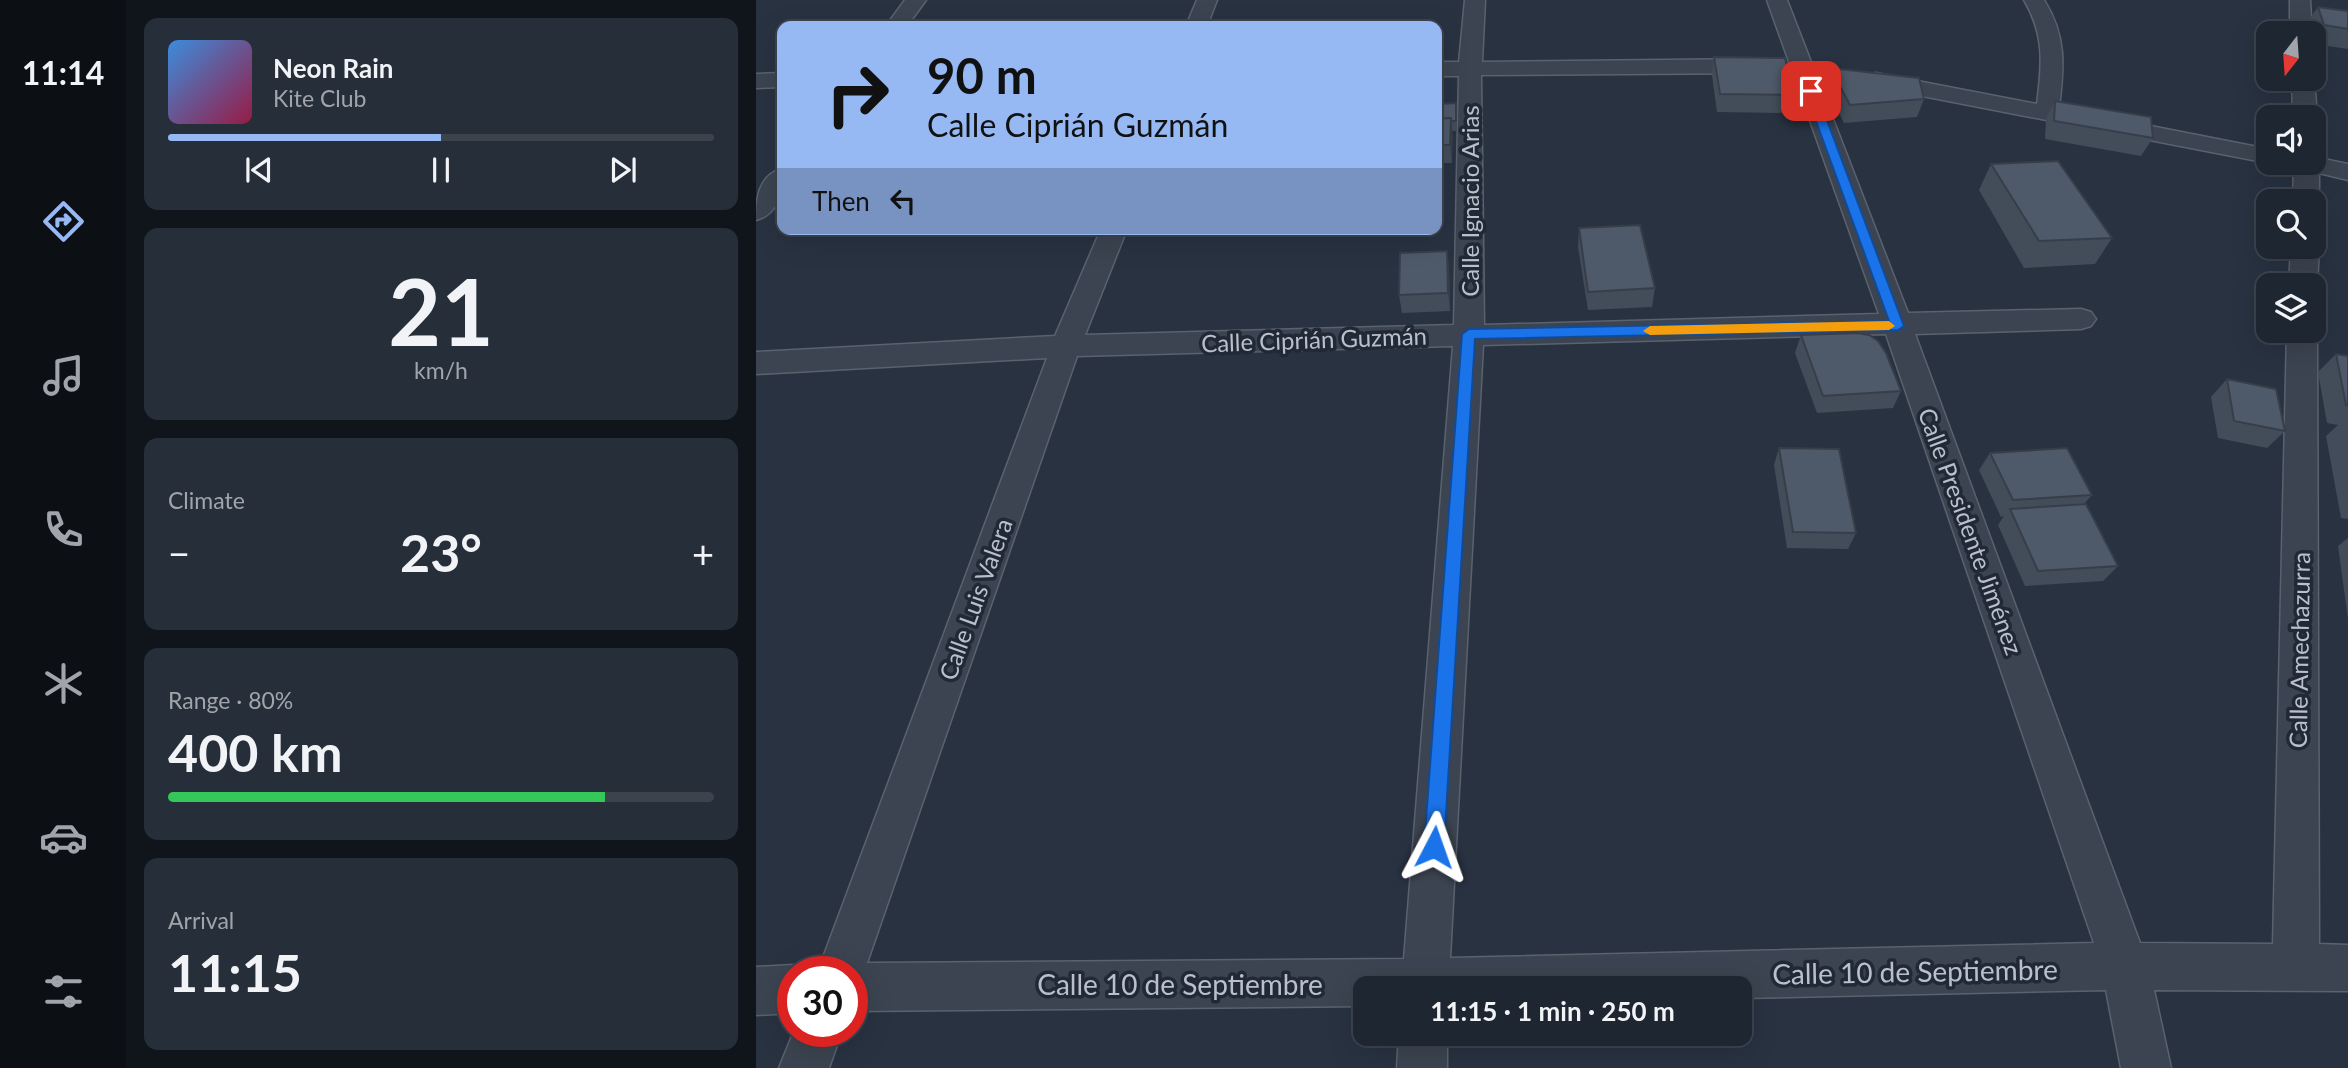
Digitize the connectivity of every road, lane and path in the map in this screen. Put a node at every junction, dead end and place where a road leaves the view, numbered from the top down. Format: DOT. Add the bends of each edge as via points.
graph roads {
  1 [pos="916,0"];
  2 [pos="1207,0"];
  3 [pos="1475,0"];
  4 [pos="1777,0"];
  5 [pos="2034,0"];
  6 [pos="2300,0"];
  7 [pos="901,21"];
  8 [pos="1199,21"];
  9 [pos="2301,21"];
  10 [pos="1815,68"];
  11 [pos="1442,69"];
  12 [pos="1470,69"];
  13 [pos="1856,76"];
  14 [pos="756,80"];
  15 [pos="777,80"];
  16 [pos="2047,114"];
  17 [pos="2256,154"];
  18 [pos="2326,167"];
  19 [pos="2348,172"];
  20 [pos="777,184"];
  21 [pos="756,212"];
  22 [pos="1112,235"];
  23 [pos="2081,318"];
  24 [pos="1898,326"];
  25 [pos="1469,334"];
  26 [pos="2302,343"];
  27 [pos="1066,346"];
  28 [pos="756,363"];
  29 [pos="846,956"];
  30 [pos="2125,966"];
  31 [pos="2348,968"];
  32 [pos="2296,969"];
  33 [pos="1426,976"];
  34 [pos="1752,976"];
  35 [pos="1353,985"];
  36 [pos="868,987"];
  37 [pos="777,990"];
  38 [pos="756,991"];
  39 [pos="1423,1046"];
  40 [pos="812,1047"];
  41 [pos="804,1068"];
  42 [pos="1422,1068"];
  43 [pos="2146,1068"];
  1 -- 7 [label="street"];
  2 -- 8 [label="street"];
  3 -- 12 [label="street, Calle Ignacio Arias"];
  4 -- 10 [label="street, Calle Presidente Jiménez"];
  5 -- 16 [label="street" via="2046,16 2055,49"];
  6 -- 9 [label="street"];
  10 -- 12 [label="street"];
  10 -- 24 [label="street, Calle Presidente Jiménez"];
  11 -- 12 [label="street"];
  12 -- 25 [label="street, Calle Ignacio Arias"];
  13 -- 16 [label="street"];
  14 -- 15 [label="street"];
  16 -- 17 [label="street"];
  18 -- 19 [label="street"];
  20 -- 21 [label="street"];
  22 -- 27 [label="street, Calle Luis Valera"];
  23 -- 24 [label="street, Calle Ciprián Guzmán"];
  24 -- 25 [label="street, Calle Ciprián Guzmán"];
  24 -- 30 [label="street, Calle Presidente Jiménez"];
  25 -- 27 [label="street, Calle Ciprián Guzmán"];
  25 -- 33 [label="street, Calle Ignacio Arias"];
  26 -- 32 [label="street, Calle Amechazurra"];
  27 -- 28 [label="street, Calle Ciprián Guzmán"];
  27 -- 29 [label="street, Calle Luis Valera"];
  30 -- 32 [label="street, Calle 10 de Septiembre"];
  30 -- 34 [label="street, Calle 10 de Septiembre"];
  30 -- 43 [label="street, Calle Presidente Jiménez"];
  31 -- 32 [label="street, Calle 10 de Septiembre"];
  35 -- 36 [label="street, Calle 10 de Septiembre"];
  37 -- 38 [label="street"];
  39 -- 42 [label="street"];
  40 -- 41 [label="street"];
}
